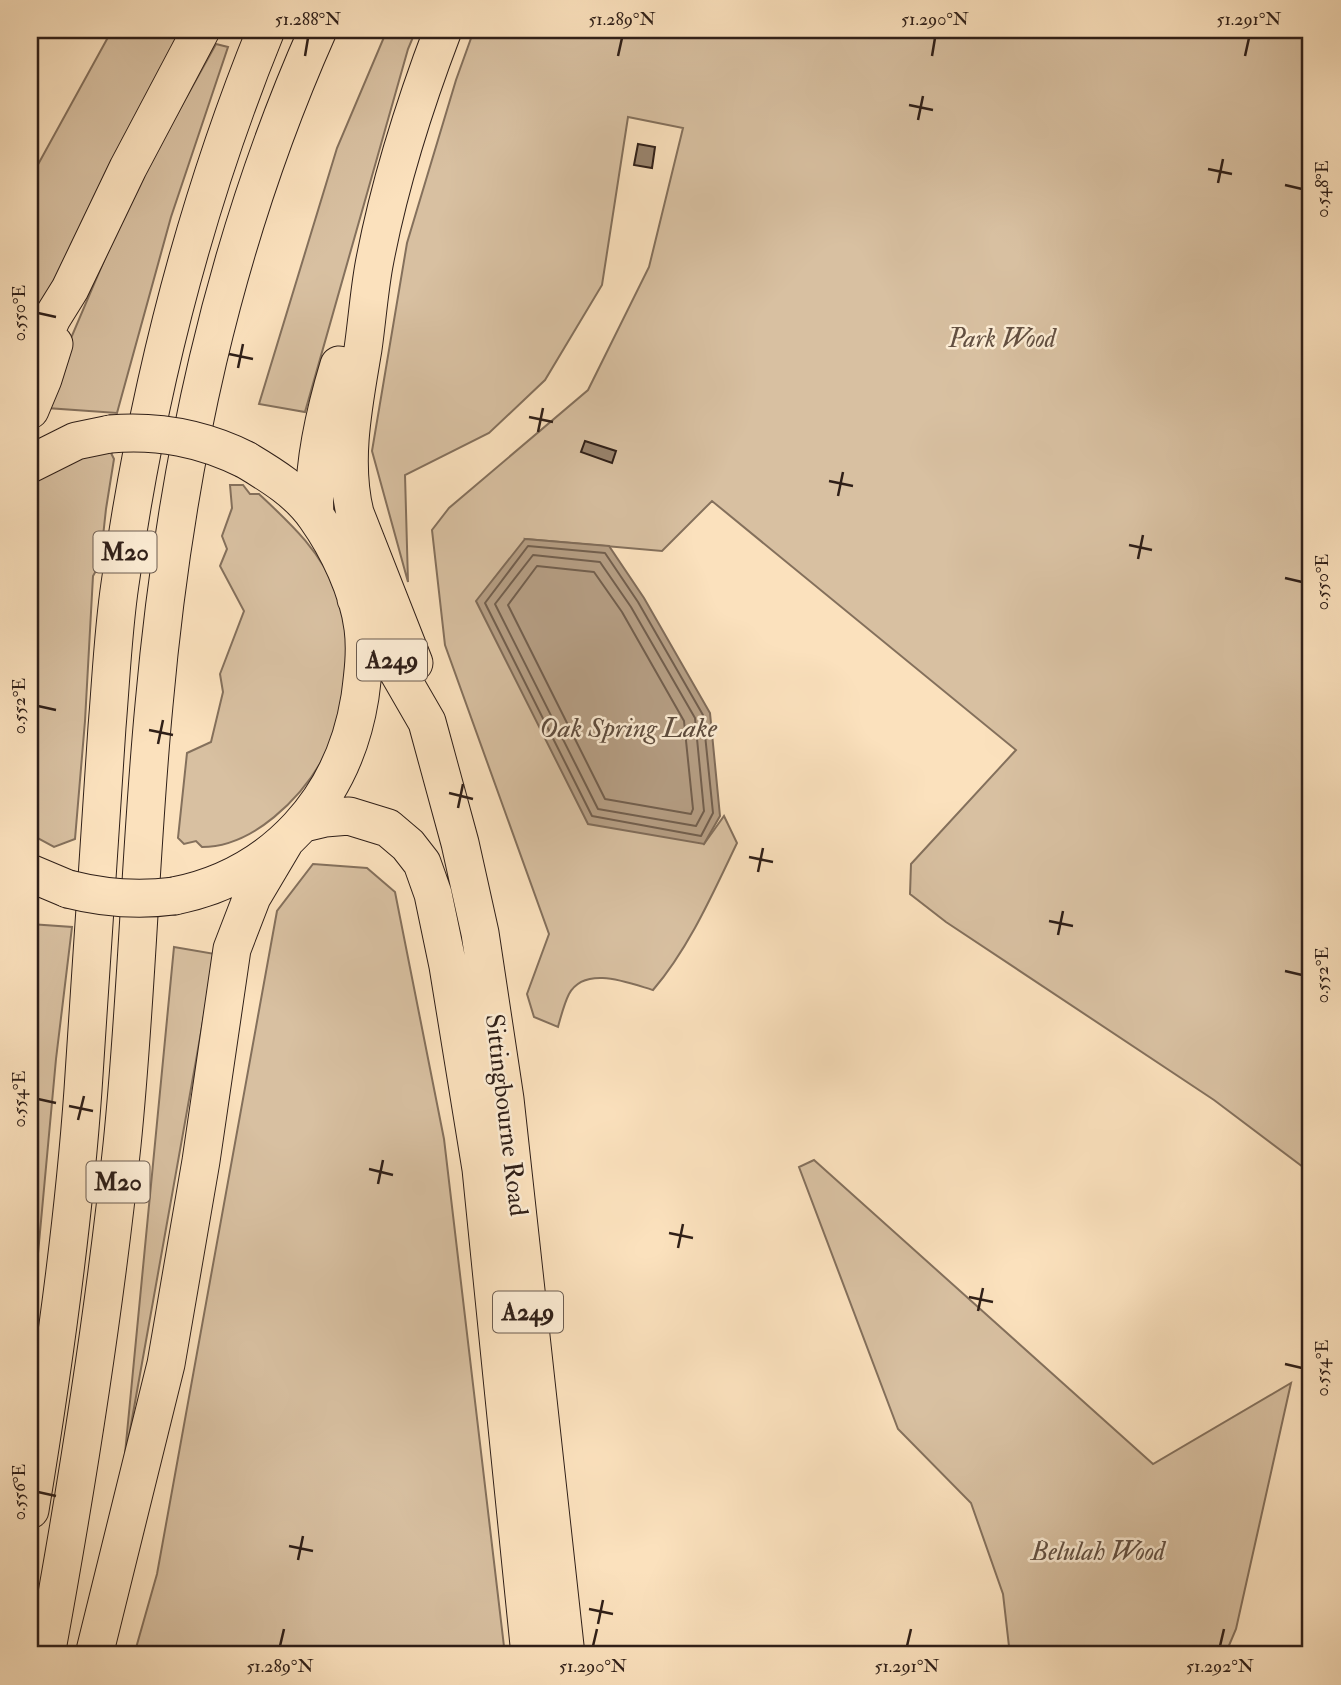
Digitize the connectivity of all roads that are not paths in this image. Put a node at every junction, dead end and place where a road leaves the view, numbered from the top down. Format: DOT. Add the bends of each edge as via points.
graph roads {
  1 [pos="201,30"];
  2 [pos="266,30"];
  3 [pos="318,30"];
  4 [pos="443,30"];
  5 [pos="374,267"];
  6 [pos="71,289"];
  7 [pos="30,366"];
  8 [pos="30,410"];
  9 [pos="30,464"];
  10 [pos="315,515"];
  11 [pos="356,599"];
  12 [pos="427,722"];
  13 [pos="294,834"];
  14 [pos="30,873"];
  15 [pos="30,1510"];
  16 [pos="46,1655"];
  17 [pos="94,1655"];
  18 [pos="530,1655"];
  19 [pos="566,1655"];
  1 -- 6 [label="highway"];
  2 -- 15 [label="highway, M20" via="223,141 183,271 157,373 130,518 110,692 71,1216"];
  3 -- 16 [label="highway, M20" via="253,195 212,338 183,479 154,704 122,1144 88,1407"];
  4 -- 5 [label="highway" via="396,173"];
  5 -- 10 [label="highway" via="336,373 318,460"];
  5 -- 12 [label="highway" via="349,479 365,541 422,687"];
  6 -- 7 [label="highway"];
  6 -- 8 [label="highway"];
  9 -- 10 [label="highway, bridge" via="76,441 110,433 183,436 246,460 281,482"];
  10 -- 11 [label="highway"];
  11 -- 12 [label="highway, Sittingbourne Road / A249"];
  11 -- 13 [label="highway" via="364,649 358,709 341,762 319,803"];
  12 -- 19 [label="highway, Sittingbourne Road / A249" via="460,843 487,969 516,1185"];
  13 -- 14 [label="highway, bridge" via="240,874 174,896 122,898 68,888"];
  13 -- 17 [label="highway" via="252,897 232,949 166,1364"];
  13 -- 18 [label="highway, Sittingbourne Road / A249" via="325,818 349,816 388,828 422,863 433,894 481,1168"];
}
